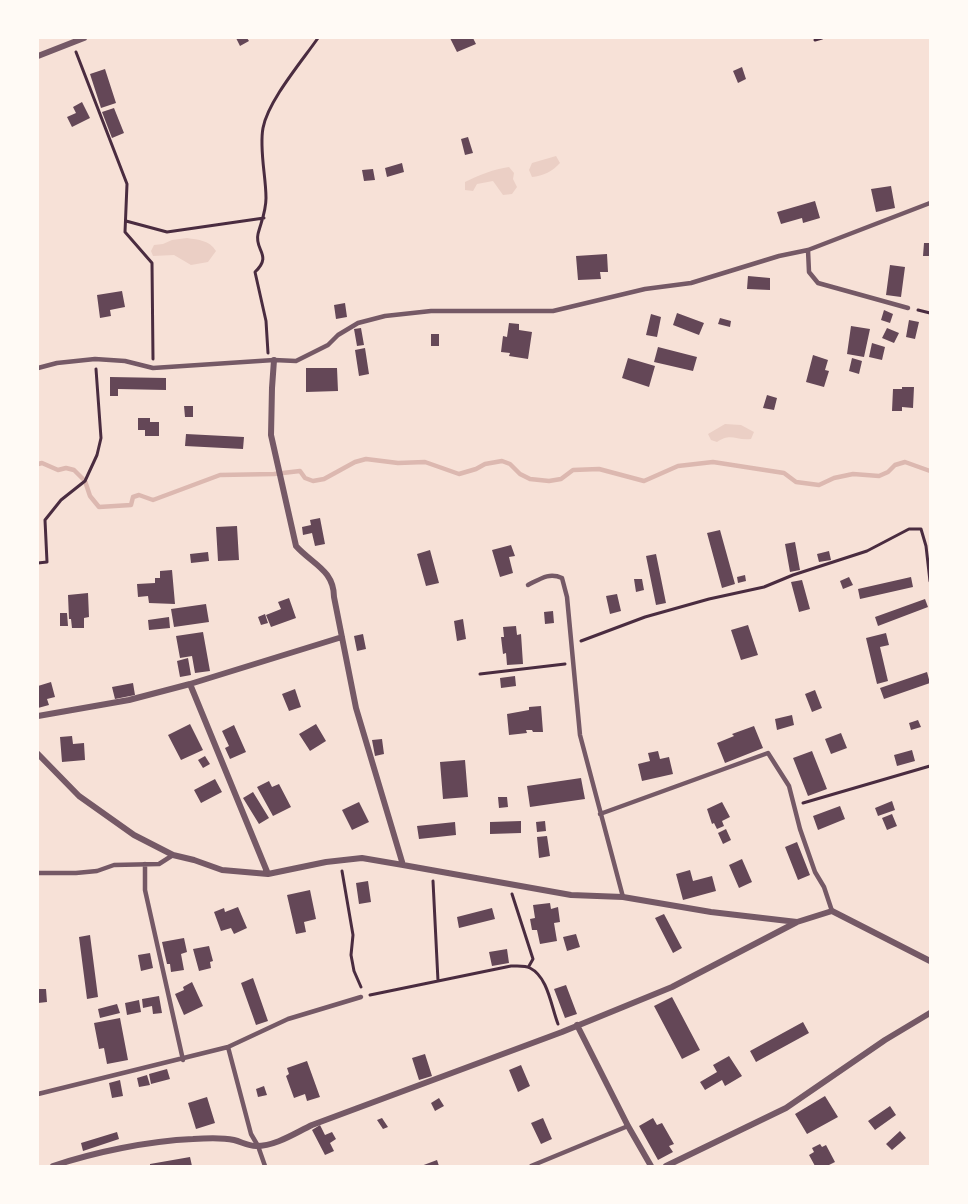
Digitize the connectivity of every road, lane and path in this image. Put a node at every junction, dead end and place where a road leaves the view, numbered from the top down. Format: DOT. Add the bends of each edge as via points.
graph roads {
  1 [pos="84,38"];
  2 [pos="318,38"];
  3 [pos="822,38"];
  4 [pos="815,40"];
  5 [pos="72,42"];
  6 [pos="38,56"];
  7 [pos="930,203"];
  8 [pos="264,218"];
  9 [pos="126,221"];
  10 [pos="808,250"];
  11 [pos="908,308"];
  12 [pos="930,313"];
  13 [pos="95,359"];
  14 [pos="271,360"];
  15 [pos="38,368"];
  16 [pos="153,368"];
  17 [pos="38,563"];
  18 [pos="930,581"];
  19 [pos="528,585"];
  20 [pos="342,637"];
  21 [pos="571,646"];
  22 [pos="573,663"];
  23 [pos="480,674"];
  24 [pos="190,684"];
  25 [pos="38,716"];
  26 [pos="38,754"];
  27 [pos="930,766"];
  28 [pos="794,806"];
  29 [pos="600,814"];
  30 [pos="173,855"];
  31 [pos="340,860"];
  32 [pos="145,864"];
  33 [pos="403,865"];
  34 [pos="432,870"];
  35 [pos="38,873"];
  36 [pos="268,874"];
  37 [pos="509,884"];
  38 [pos="623,897"];
  39 [pos="832,911"];
  40 [pos="797,922"];
  41 [pos="930,961"];
  42 [pos="529,966"];
  43 [pos="438,981"];
  44 [pos="362,997"];
  45 [pos="930,1013"];
  46 [pos="577,1025"];
  47 [pos="562,1032"];
  48 [pos="228,1047"];
  49 [pos="183,1060"];
  50 [pos="38,1094"];
  51 [pos="628,1126"];
  52 [pos="258,1146"];
  53 [pos="53,1167"];
  54 [pos="265,1167"];
  55 [pos="531,1167"];
  56 [pos="651,1167"];
  57 [pos="666,1167"];
  1 -- 5 [label="street"];
  2 -- 8 [label="path" via="267,112 262,130"];
  3 -- 4 [label="path"];
  5 -- 6 [label="street"];
  5 -- 9 [label="path" via="127,184"];
  7 -- 10 [label="lane"];
  8 -- 9 [label="path" via="167,232"];
  8 -- 14 [label="path" via="257,236 264,259 255,272"];
  9 -- 16 [label="path" via="125,232 152,263"];
  10 -- 11 [label="lane" via="809,272 818,283"];
  10 -- 14 [label="lane" via="691,283 645,289 553,311 431,311 386,316 358,323 328,345 296,361"];
  11 -- 12 [label="path"];
  13 -- 15 [label="lane"];
  13 -- 16 [label="lane"];
  13 -- 17 [label="path" via="101,438 97,455 85,482 61,500 45,520 47,562"];
  14 -- 16 [label="lane"];
  14 -- 20 [label="street" via="272,435 296,546 322,568 334,585"];
  18 -- 21 [label="path" via="921,530 909,529 867,551 764,587 645,618"];
  19 -- 21 [label="lane" via="546,575 562,578"];
  20 -- 24 [label="street"];
  20 -- 33 [label="street" via="356,708"];
  21 -- 22 [label="lane"];
  22 -- 23 [label="path"];
  22 -- 29 [label="lane" via="579,735"];
  24 -- 25 [label="street" via="129,700"];
  24 -- 36 [label="street"];
  26 -- 30 [label="street" via="101,814"];
  27 -- 28 [label="path"];
  28 -- 29 [label="lane" via="789,786 768,753"];
  28 -- 39 [label="lane" via="814,872"];
  29 -- 38 [label="lane"];
  30 -- 32 [label="lane" via="159,864"];
  30 -- 36 [label="street" via="222,870"];
  31 -- 33 [label="street" via="362,858"];
  31 -- 36 [label="street"];
  31 -- 44 [label="path" via="353,935 351,955"];
  32 -- 35 [label="lane" via="114,865 76,873"];
  32 -- 49 [label="lane" via="145,891"];
  33 -- 34 [label="street"];
  34 -- 37 [label="street"];
  34 -- 43 [label="path"];
  37 -- 38 [label="street" via="571,895"];
  37 -- 42 [label="path" via="533,959"];
  38 -- 40 [label="street"];
  39 -- 40 [label="street"];
  39 -- 41 [label="street"];
  40 -- 46 [label="street" via="672,987"];
  42 -- 43 [label="path"];
  42 -- 47 [label="path" via="539,975"];
  43 -- 44 [label="path"];
  44 -- 48 [label="lane" via="288,1019"];
  45 -- 57 [label="street" via="786,1108"];
  46 -- 47 [label="street"];
  46 -- 51 [label="street"];
  47 -- 52 [label="street"];
  48 -- 49 [label="lane"];
  48 -- 52 [label="lane" via="251,1134"];
  49 -- 50 [label="lane"];
  51 -- 55 [label="lane"];
  51 -- 56 [label="street"];
  52 -- 53 [label="street" via="222,1138 191,1139 130,1147"];
  52 -- 54 [label="lane"];
}
